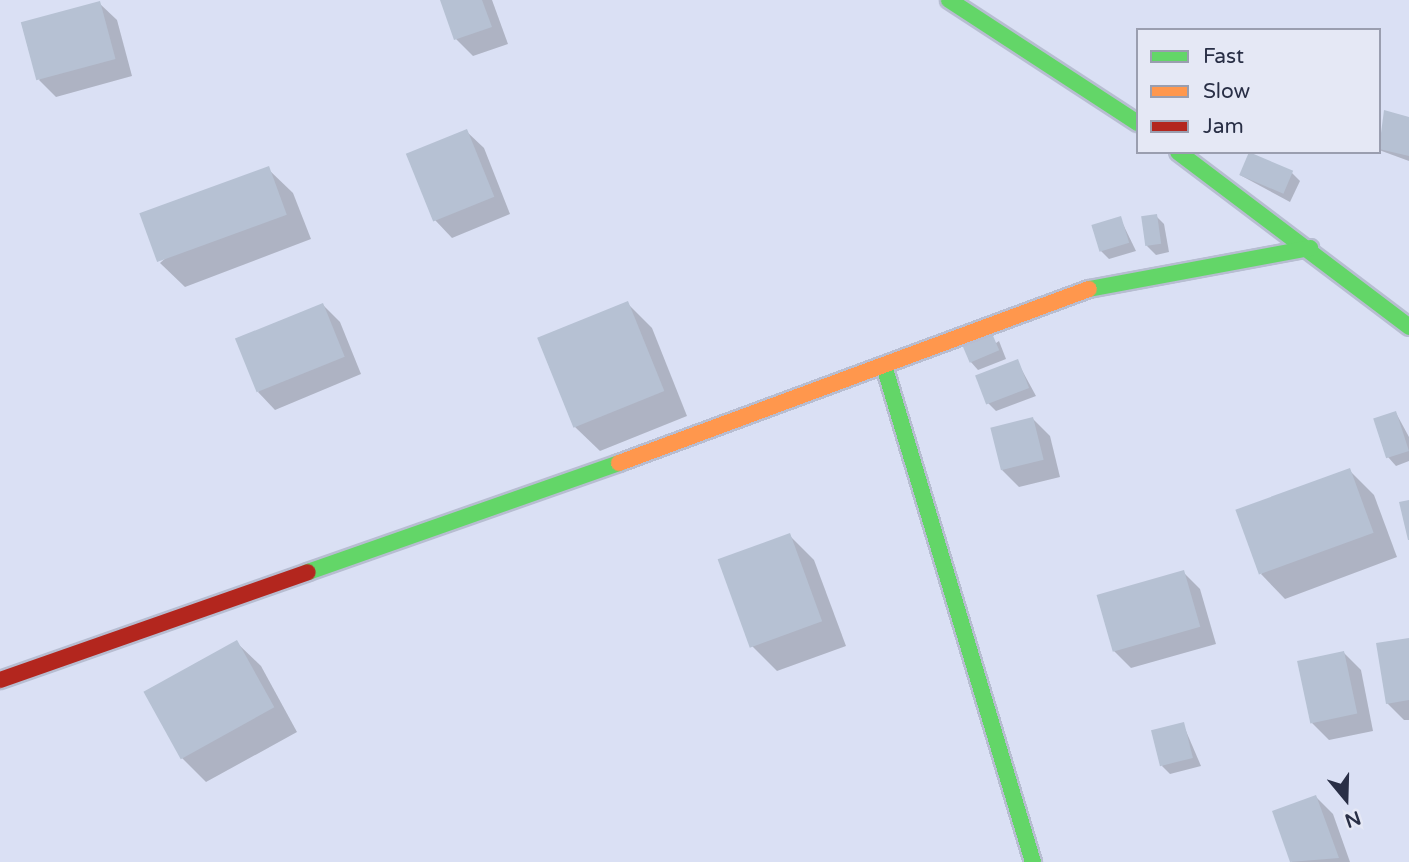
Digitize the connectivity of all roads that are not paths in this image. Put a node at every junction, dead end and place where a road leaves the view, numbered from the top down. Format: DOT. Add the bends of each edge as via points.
graph roads {
  1 [pos="949,0"];
  2 [pos="1136,122"];
  3 [pos="1181,154"];
  4 [pos="1310,248"];
  5 [pos="1409,327"];
  6 [pos="885,369"];
  7 [pos="0,680"];
  8 [pos="1034,862"];
  1 -- 2 [label="street"];
  3 -- 4 [label="street"];
  4 -- 5 [label="street"];
  4 -- 6 [label="street" via="1078,291"];
  6 -- 7 [label="street"];
  6 -- 8 [label="street"];
}
